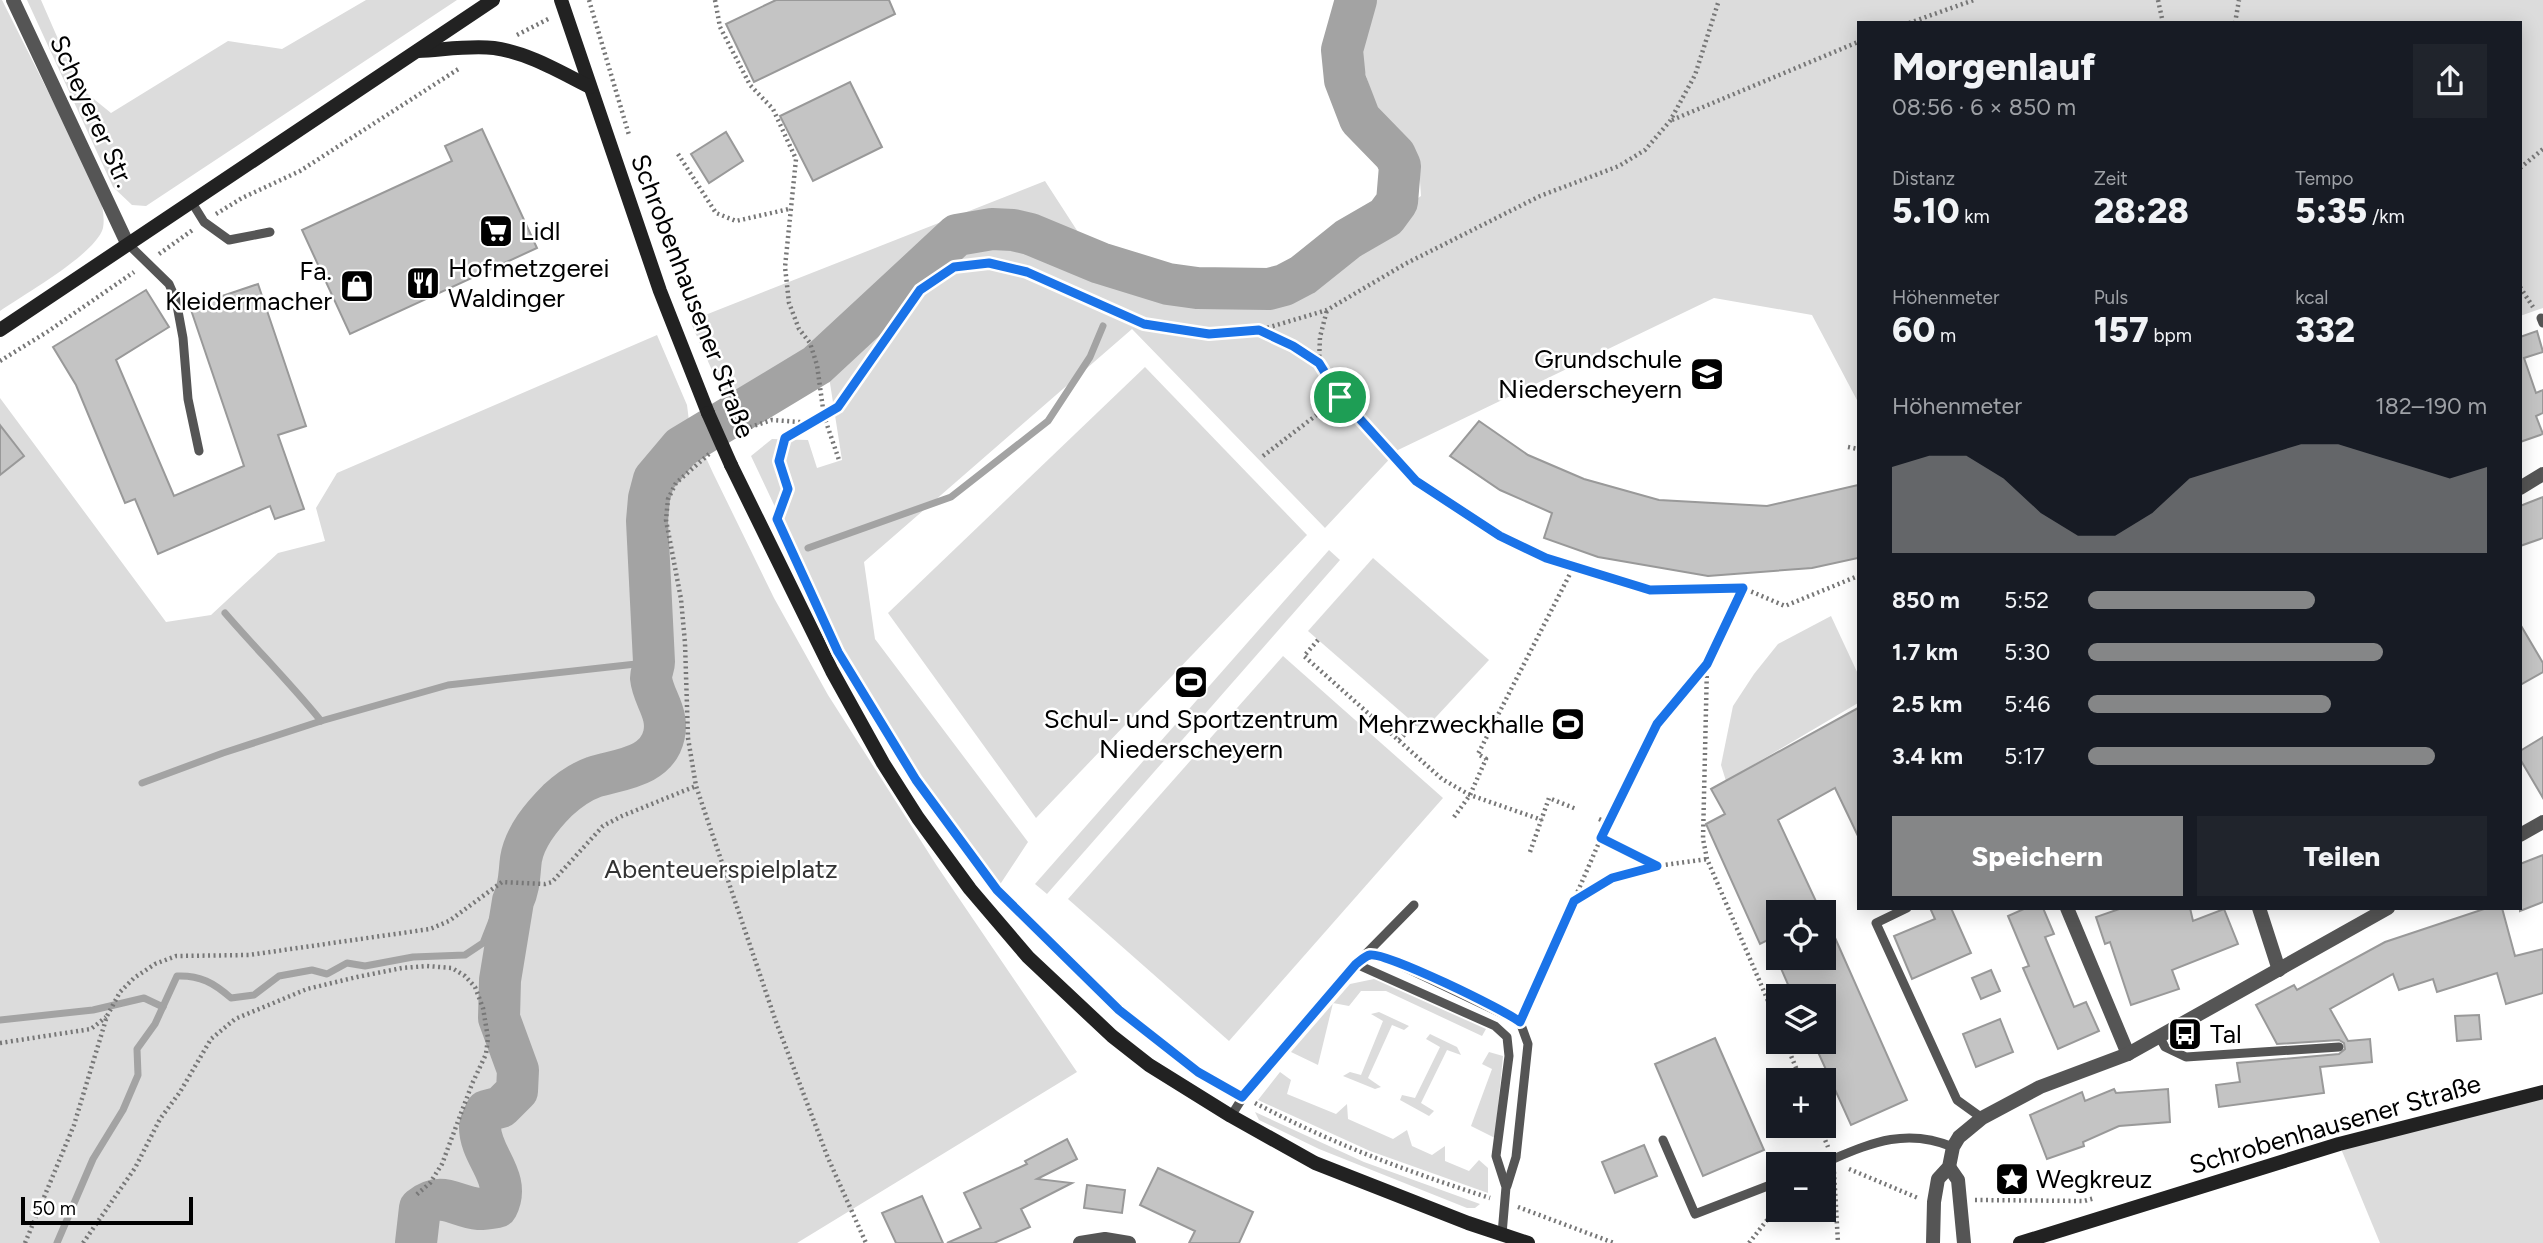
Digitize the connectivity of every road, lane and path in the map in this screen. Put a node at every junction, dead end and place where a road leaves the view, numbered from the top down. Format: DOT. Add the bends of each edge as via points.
graph roads {
  1 [pos="13,0"];
  2 [pos="493,0"];
  3 [pos="715,0"];
  4 [pos="1719,0"];
  5 [pos="1974,0"];
  6 [pos="2158,0"];
  7 [pos="2239,0"];
  8 [pos="563,5"];
  9 [pos="1915,21"];
  10 [pos="2163,21"];
  11 [pos="2235,21"];
  12 [pos="1857,43"];
  13 [pos="417,51"];
  14 [pos="507,51"];
  15 [pos="471,64"];
  16 [pos="590,87"];
  17 [pos="1670,121"];
  18 [pos="2543,149"];
  19 [pos="678,155"];
  20 [pos="2522,166"];
  21 [pos="191,201"];
  22 [pos="789,209"];
  23 [pos="204,222"];
  24 [pos="270,232"];
  25 [pos="127,243"];
  26 [pos="148,262"];
  27 [pos="2522,290"];
  28 [pos="1327,310"];
  29 [pos="2542,320"];
  30 [pos="0,330"];
  31 [pos="1259,330"];
  32 [pos="0,361"];
  33 [pos="1319,363"];
  34 [pos="1340,397"];
  35 [pos="824,416"];
  36 [pos="813,423"];
  37 [pos="731,437"];
  38 [pos="1848,447"];
  39 [pos="1857,449"];
  40 [pos="199,451"];
  41 [pos="711,452"];
  42 [pos="1263,456"];
  43 [pos="839,460"];
  44 [pos="2543,474"];
  45 [pos="2522,487"];
  46 [pos="771,507"];
  47 [pos="1573,568"];
  48 [pos="1857,576"];
  49 [pos="1743,588"];
  50 [pos="1318,640"];
  51 [pos="1707,664"];
  52 [pos="1415,724"];
  53 [pos="1399,740"];
  54 [pos="696,786"];
  55 [pos="925,791"];
  56 [pos="1470,795"];
  57 [pos="1576,809"];
  58 [pos="1454,817"];
  59 [pos="1599,819"];
  60 [pos="1542,820"];
  61 [pos="1608,822"];
  62 [pos="2543,822"];
  63 [pos="2522,834"];
  64 [pos="1601,838"];
  65 [pos="1530,852"];
  66 [pos="1707,859"];
  67 [pos="1657,866"];
  68 [pos="1574,901"];
  69 [pos="1414,905"];
  70 [pos="1903,910"];
  71 [pos="2068,910"];
  72 [pos="2260,910"];
  73 [pos="2385,910"];
  74 [pos="1356,964"];
  75 [pos="2280,970"];
  76 [pos="1766,996"];
  77 [pos="107,1016"];
  78 [pos="1520,1022"];
  79 [pos="2158,1036"];
  80 [pos="0,1043"];
  81 [pos="2339,1047"];
  82 [pos="2128,1054"];
  83 [pos="1198,1072"];
  84 [pos="1209,1078"];
  85 [pos="2543,1092"];
  86 [pos="1242,1097"];
  87 [pos="1231,1116"];
  88 [pos="1982,1118"];
  89 [pos="1663,1140"];
  90 [pos="1953,1147"];
  91 [pos="1836,1158"];
  92 [pos="1836,1161"];
  93 [pos="1949,1167"];
  94 [pos="1506,1187"];
  95 [pos="1766,1187"];
  96 [pos="415,1196"];
  97 [pos="1934,1202"];
  98 [pos="1506,1203"];
  99 [pos="1836,1209"];
  100 [pos="1766,1221"];
  101 [pos="1502,1239"];
  102 [pos="25,1243"];
  103 [pos="83,1243"];
  104 [pos="866,1243"];
  105 [pos="1080,1243"];
  106 [pos="1129,1243"];
  107 [pos="1528,1243"];
  108 [pos="1614,1243"];
  109 [pos="1749,1243"];
  110 [pos="1838,1243"];
  111 [pos="1933,1243"];
  112 [pos="1964,1243"];
  113 [pos="2020,1243"];
  1 -- 25 [label="street, Scheyerer Str."];
  2 -- 13 [label="main road"];
  3 -- 22 [label="path" via="720,27 732,51 750,85 773,109 796,159"];
  4 -- 17 [label="path" via="1695,75"];
  5 -- 9 [label="path"];
  6 -- 10 [label="path"];
  7 -- 11 [label="path"];
  8 -- 14 [label="path" via="511,38"];
  8 -- 16 [label="main road, Schrobenhausener Straße"];
  12 -- 17 [label="path"];
  13 -- 14 [label="main road"];
  13 -- 21 [label="main road"];
  14 -- 16 [label="main road"];
  15 -- 23 [label="path" via="443,76 300,171"];
  16 -- 87 [label="main road, Schrobenhausener Straße, bridge" via="660,291 731,465 832,671 918,818 1028,957 1149,1065"];
  17 -- 28 [label="path" via="1646,149 1619,166 1540,196 1405,264"];
  18 -- 20 [label="path"];
  19 -- 22 [label="path" via="716,213 736,221"];
  21 -- 23 [label="lane"];
  21 -- 25 [label="main road"];
  22 -- 35 [label="path" via="785,267 789,303 816,360"];
  23 -- 24 [label="lane" via="229,240"];
  23 -- 26 [label="path"];
  25 -- 26 [label="lane"];
  25 -- 30 [label="main road"];
  26 -- 32 [label="path"];
  26 -- 40 [label="lane" via="169,284 176,300"];
  27 -- 29 [label="path"];
  28 -- 31 [label="path"];
  28 -- 33 [label="path"];
  31 -- 33 [label="path"];
  31 -- 35 [label="path" via="1209,334 1144,324 1027,272 989,263 954,267 920,290 838,407"];
  33 -- 34 [label="path"];
  34 -- 42 [label="path"];
  34 -- 47 [label="path" via="1416,481 1500,536"];
  35 -- 36 [label="path"];
  35 -- 43 [label="path"];
  36 -- 37 [label="path" via="772,420"];
  36 -- 46 [label="path" via="785,438 779,461 788,489 777,519"];
  38 -- 39 [label="path"];
  41 -- 54 [label="path" via="676,483 668,499 666,520 681,599 688,738"];
  44 -- 45 [label="street"];
  47 -- 49 [label="path" via="1650,590"];
  47 -- 56 [label="path" via="1478,754 1486,759"];
  48 -- 49 [label="path" via="1785,606"];
  49 -- 51 [label="path"];
  50 -- 53 [label="path" via="1304,656"];
  51 -- 61 [label="path" via="1657,724"];
  51 -- 66 [label="path" via="1702,819"];
  52 -- 53 [label="path"];
  53 -- 56 [label="path" via="1442,779"];
  54 -- 77 [label="path" via="603,826 552,882 502,882 449,921 430,929 249,955 176,956 134,978"];
  54 -- 104 [label="path" via="775,1019"];
  55 -- 83 [label="path" via="997,890 1119,1010"];
  56 -- 58 [label="path"];
  56 -- 60 [label="path"];
  57 -- 60 [label="path" via="1549,799"];
  59 -- 61 [label="path"];
  60 -- 65 [label="path"];
  61 -- 64 [label="path"];
  62 -- 63 [label="street"];
  64 -- 67 [label="path"];
  64 -- 68 [label="path"];
  66 -- 67 [label="path"];
  66 -- 76 [label="path"];
  67 -- 68 [label="path" via="1612,878"];
  68 -- 78 [label="path"];
  69 -- 74 [label="lane"];
  70 -- 88 [label="lane" via="1875,923 1957,1100"];
  71 -- 82 [label="street"];
  72 -- 75 [label="street"];
  73 -- 75 [label="street"];
  74 -- 78 [label="lane" via="1369,955 1383,957"];
  74 -- 86 [label="lane"];
  74 -- 94 [label="lane" via="1495,1026 1507,1037 1509,1056 1496,1156"];
  75 -- 79 [label="street"];
  77 -- 80 [label="path" via="91,1030"];
  77 -- 102 [label="path" via="75,1125"];
  78 -- 94 [label="lane" via="1528,1044 1516,1157"];
  79 -- 81 [label="lane" via="2165,1047 2186,1056"];
  79 -- 82 [label="street"];
  82 -- 88 [label="street" via="2040,1087"];
  84 -- 86 [label="path"];
  85 -- 113 [label="main road, Schrobenhausener Straße" via="2339,1144"];
  86 -- 87 [label="lane"];
  86 -- 98 [label="path" via="1388,1165"];
  87 -- 101 [label="main road, Schrobenhausener Straße" via="1315,1163"];
  88 -- 90 [label="street"];
  89 -- 95 [label="lane" via="1695,1214"];
  90 -- 91 [label="lane" via="1924,1138 1898,1137"];
  90 -- 93 [label="street"];
  92 -- 97 [label="path" via="1855,1173"];
  93 -- 97 [label="street" via="1938,1179"];
  93 -- 112 [label="street" via="1958,1180"];
  94 -- 98 [label="lane"];
  96 -- 103 [label="path" via="442,1164 486,1054 486,1028 475,987 452,968 402,968 344,980 307,989 235,1019 211,1039 135,1168"];
  97 -- 111 [label="street"];
  98 -- 101 [label="lane"];
  98 -- 108 [label="path"];
  99 -- 110 [label="path"];
  100 -- 109 [label="path"];
  101 -- 107 [label="main road, Schrobenhausener Straße"];
  105 -- 106 [label="street" via="1105,1239"];
}
